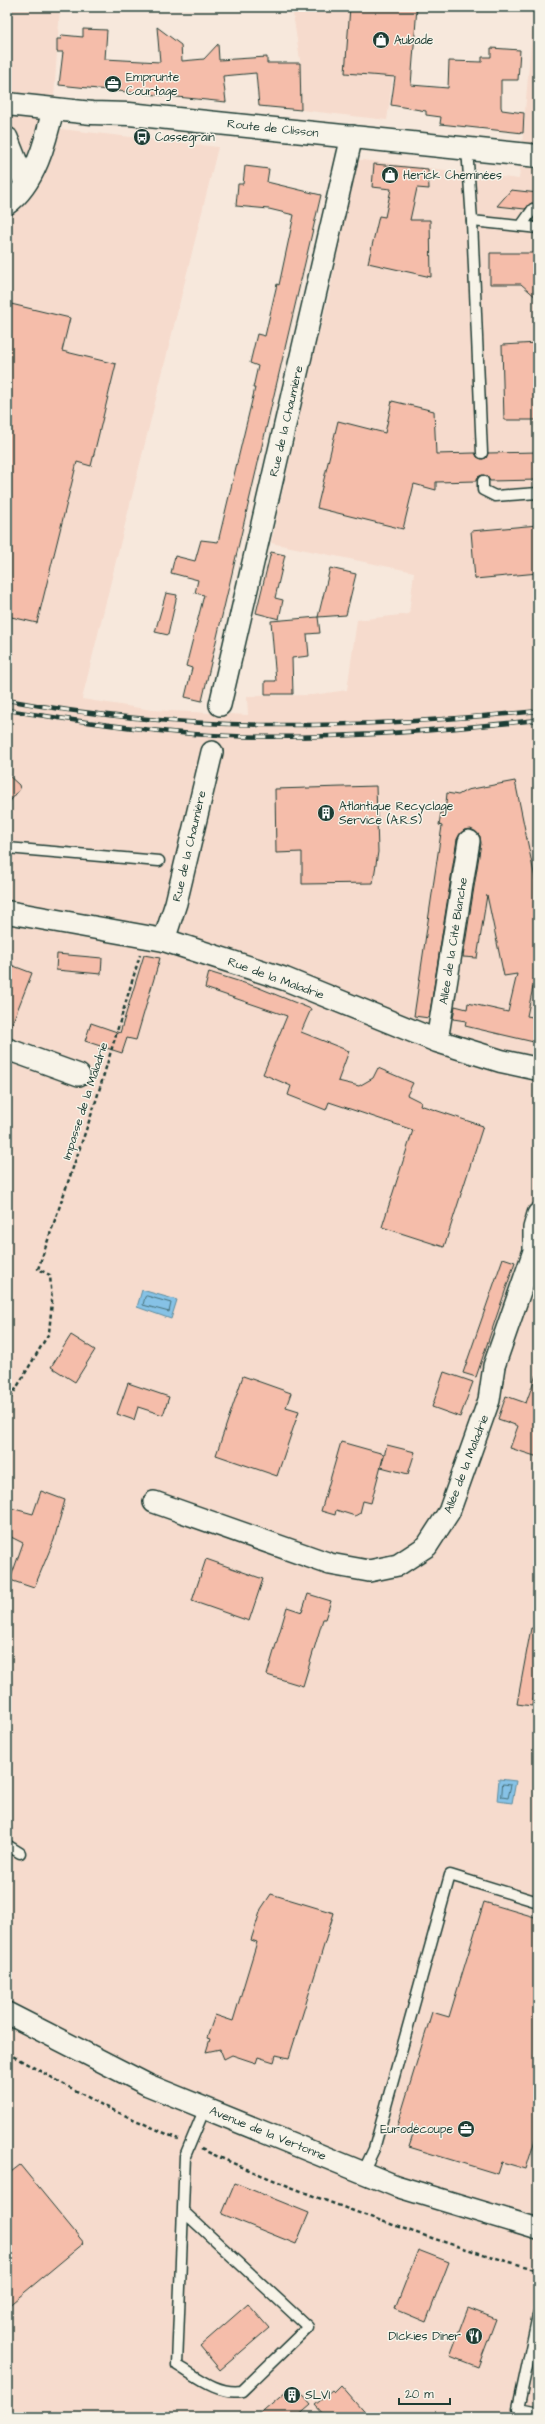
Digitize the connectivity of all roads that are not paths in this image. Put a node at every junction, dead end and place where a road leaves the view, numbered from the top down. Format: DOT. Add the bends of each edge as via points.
graph roads {
  1 [pos="7,104"];
  2 [pos="53,109"];
  3 [pos="352,136"];
  4 [pos="7,138"];
  5 [pos="467,148"];
  6 [pos="538,156"];
  7 [pos="25,183"];
  8 [pos="7,204"];
  9 [pos="533,209"];
  10 [pos="472,221"];
  11 [pos="521,226"];
  12 [pos="538,228"];
  13 [pos="482,453"];
  14 [pos="483,481"];
  15 [pos="538,493"];
  16 [pos="220,705"];
  17 [pos="212,752"];
  18 [pos="469,841"];
  19 [pos="7,848"];
  20 [pos="158,861"];
  21 [pos="7,912"];
  22 [pos="155,939"];
  23 [pos="437,1041"];
  24 [pos="7,1049"];
  25 [pos="538,1069"];
  26 [pos="79,1075"];
  27 [pos="538,1214"];
  28 [pos="154,1502"];
  29 [pos="7,1845"];
  30 [pos="20,1853"];
  31 [pos="538,1902"];
  32 [pos="7,2013"];
  33 [pos="205,2108"];
  34 [pos="363,2172"];
  35 [pos="184,2211"];
  36 [pos="538,2229"];
  37 [pos="538,2315"];
  38 [pos="538,2413"];
  1 -- 2 [label="main road, Route de Clisson"];
  2 -- 3 [label="main road, Route de Clisson" via="92,114 136,114"];
  2 -- 7 [label="street" via="35,169"];
  3 -- 5 [label="main road, Route de Clisson"];
  3 -- 16 [label="street, Rue de la Chaumière"];
  4 -- 7 [label="street"];
  5 -- 6 [label="main road, Route de Clisson"];
  5 -- 10 [label="lane"];
  7 -- 8 [label="street" via="18,195"];
  9 -- 11 [label="lane"];
  10 -- 11 [label="lane"];
  10 -- 13 [label="lane"];
  11 -- 12 [label="lane"];
  14 -- 15 [label="lane" via="483,490 495,496"];
  17 -- 22 [label="street, Rue de la Chaumière" via="176,903"];
  18 -- 23 [label="street, Allée de la Cité Blanche"];
  19 -- 20 [label="lane"];
  21 -- 22 [label="main road, Rue de la Maladrie"];
  22 -- 23 [label="main road, Rue de la Maladrie" via="285,979"];
  23 -- 25 [label="main road, Rue de la Maladrie" via="501,1061"];
  24 -- 26 [label="street"];
  27 -- 28 [label="street, Allée de la Maladrie" via="534,1228 534,1251 494,1366 489,1400 449,1512 427,1546 398,1565 369,1571 330,1564"];
  29 -- 30 [label="lane"];
  31 -- 34 [label="lane" via="450,1875 374,2149"];
  32 -- 33 [label="street, Avenue de la Vertonne" via="148,2085"];
  33 -- 34 [label="street, Avenue de la Vertonne"];
  33 -- 35 [label="lane" via="185,2156"];
  34 -- 36 [label="street, Avenue de la Vertonne" via="396,2186"];
  35 -- 35 [label="lane" via="177,2365 218,2389 231,2393 242,2391 308,2327"];
  37 -- 38 [label="lane" via="518,2409"];
}
